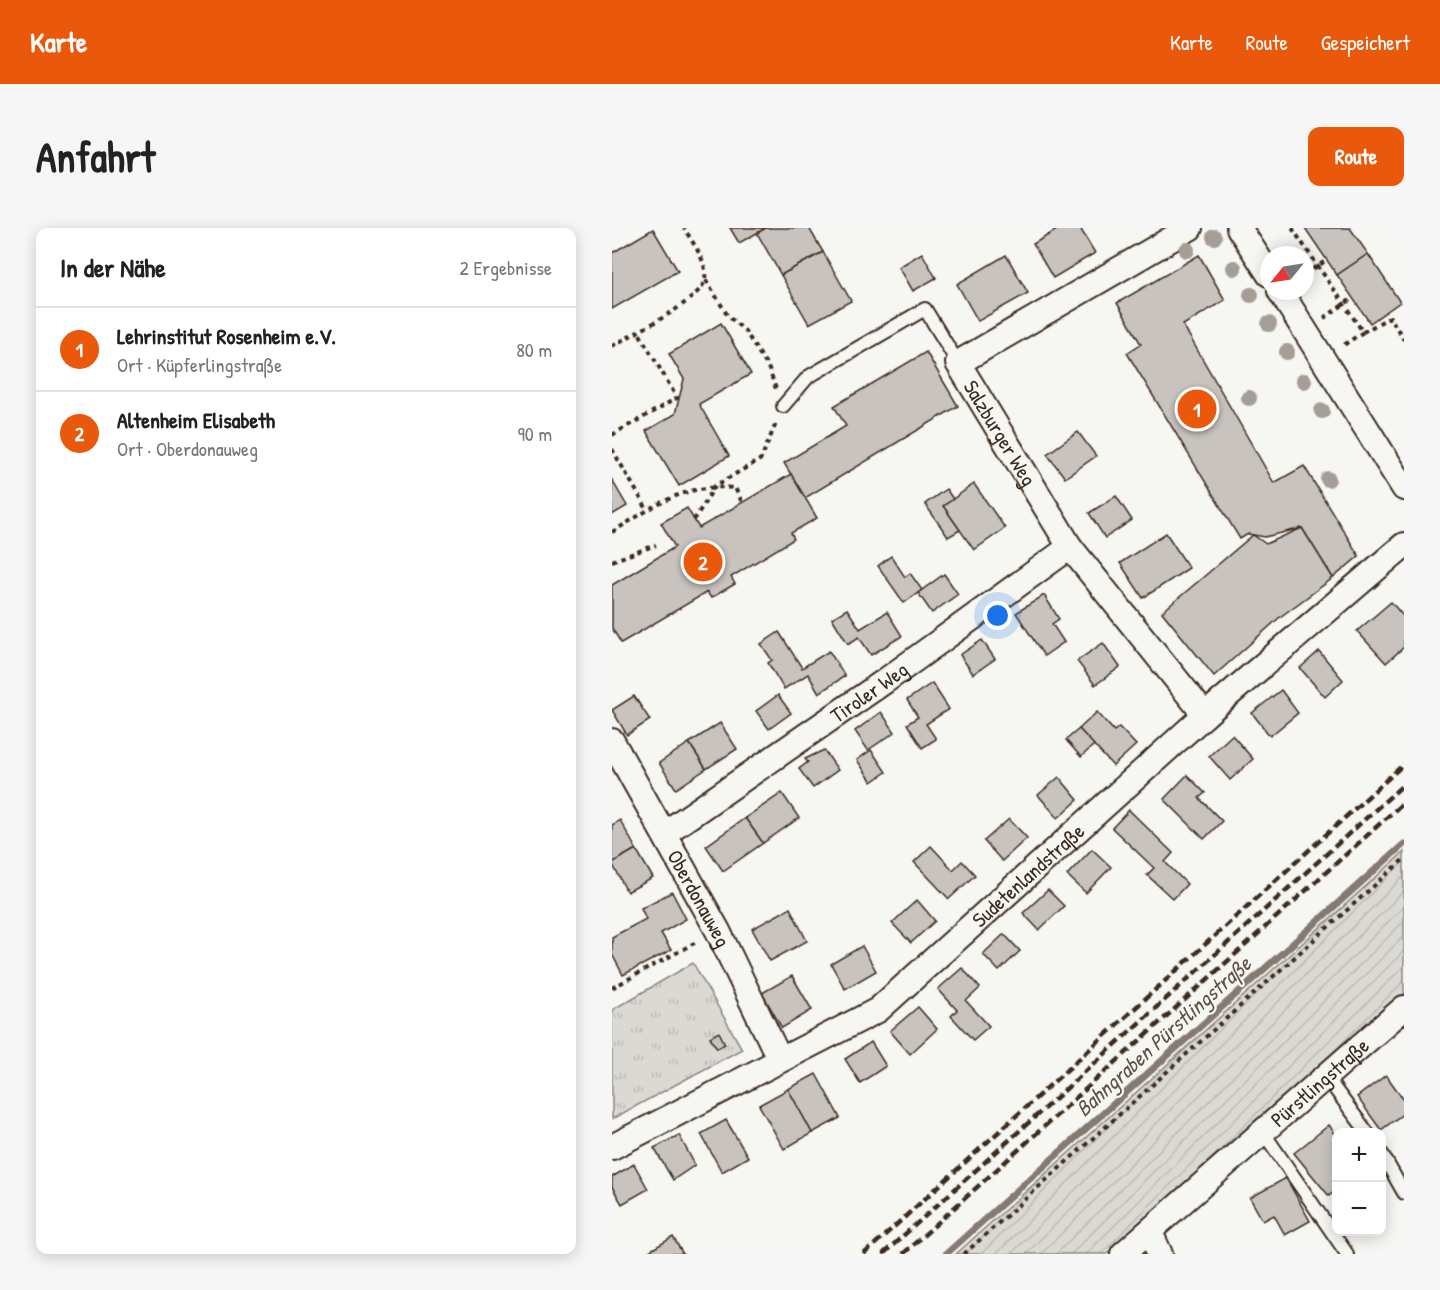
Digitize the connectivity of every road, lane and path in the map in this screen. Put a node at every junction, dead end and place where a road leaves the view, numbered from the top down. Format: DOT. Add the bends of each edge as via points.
graph roads {
  1 [pos="684,228"];
  2 [pos="1190,228"];
  3 [pos="1239,228"];
  4 [pos="1292,228"];
  5 [pos="1260,260"];
  6 [pos="1327,260"];
  7 [pos="1318,266"];
  8 [pos="1314,268"];
  9 [pos="706,280"];
  10 [pos="1353,298"];
  11 [pos="1286,300"];
  12 [pos="1344,305"];
  13 [pos="638,331"];
  14 [pos="1305,331"];
  15 [pos="1363,332"];
  16 [pos="1404,340"];
  17 [pos="612,346"];
  18 [pos="1323,359"];
  19 [pos="958,363"];
  20 [pos="783,406"];
  21 [pos="612,435"];
  22 [pos="612,449"];
  23 [pos="715,486"];
  24 [pos="1404,488"];
  25 [pos="742,502"];
  26 [pos="648,511"];
  27 [pos="694,520"];
  28 [pos="612,532"];
  29 [pos="1404,544"];
  30 [pos="656,545"];
  31 [pos="1070,547"];
  32 [pos="612,561"];
  33 [pos="1205,715"];
  34 [pos="612,741"];
  35 [pos="665,833"];
  36 [pos="1404,859"];
  37 [pos="718,931"];
  38 [pos="612,988"];
  39 [pos="1404,1008"];
  40 [pos="780,1060"];
  41 [pos="1326,1077"];
  42 [pos="1364,1128"];
  43 [pos="1263,1132"];
  44 [pos="612,1147"];
  45 [pos="1386,1161"];
  46 [pos="1404,1193"];
  47 [pos="1150,1232"];
  48 [pos="963,1254"];
  49 [pos="1123,1254"];
  50 [pos="1160,1254"];
  51 [pos="1347,1254"];
  1 -- 9 [label="path" via="703,264"];
  2 -- 19 [label="street, Salzburger Weg"];
  3 -- 5 [label="street"];
  4 -- 7 [label="path"];
  6 -- 7 [label="path"];
  7 -- 8 [label="path"];
  7 -- 12 [label="path"];
  9 -- 13 [label="path" via="697,295"];
  9 -- 20 [label="path" via="768,367"];
  10 -- 12 [label="path"];
  11 -- 14 [label="street"];
  12 -- 14 [label="path"];
  12 -- 15 [label="path"];
  13 -- 17 [label="path"];
  13 -- 21 [label="path" via="677,398"];
  14 -- 18 [label="street"];
  15 -- 16 [label="path" via="1390,317"];
  15 -- 18 [label="path"];
  18 -- 24 [label="street"];
  19 -- 20 [label="lane" via="925,309 808,377"];
  19 -- 31 [label="street, Salzburger Weg"];
  20 -- 23 [label="path" via="761,459"];
  22 -- 26 [label="path"];
  23 -- 25 [label="path" via="735,488"];
  23 -- 26 [label="path" via="686,490"];
  23 -- 27 [label="path"];
  26 -- 28 [label="path"];
  29 -- 33 [label="street, Sudetenlandstraße"];
  30 -- 32 [label="path"];
  31 -- 33 [label="street, Salzburger Weg"];
  31 -- 35 [label="street, Tiroler Weg"];
  33 -- 40 [label="street, Sudetenlandstraße" via="878,1010"];
  34 -- 35 [label="street, Oberdonauweg"];
  35 -- 37 [label="street, Oberdonauweg"];
  36 -- 48 [label="path"];
  37 -- 38 [label="path"];
  37 -- 40 [label="street, Oberdonauweg"];
  39 -- 41 [label="street, Pürstlingstraße"];
  40 -- 44 [label="street, Sudetenlandstraße"];
  41 -- 42 [label="lane"];
  41 -- 43 [label="street, Pürstlingstraße"];
  43 -- 47 [label="street, Pürstlingstraße"];
  43 -- 51 [label="lane, Pürstlingstraße"];
  45 -- 46 [label="lane"];
  47 -- 49 [label="street, Pürstlingstraße"];
  47 -- 50 [label="street"];
}
